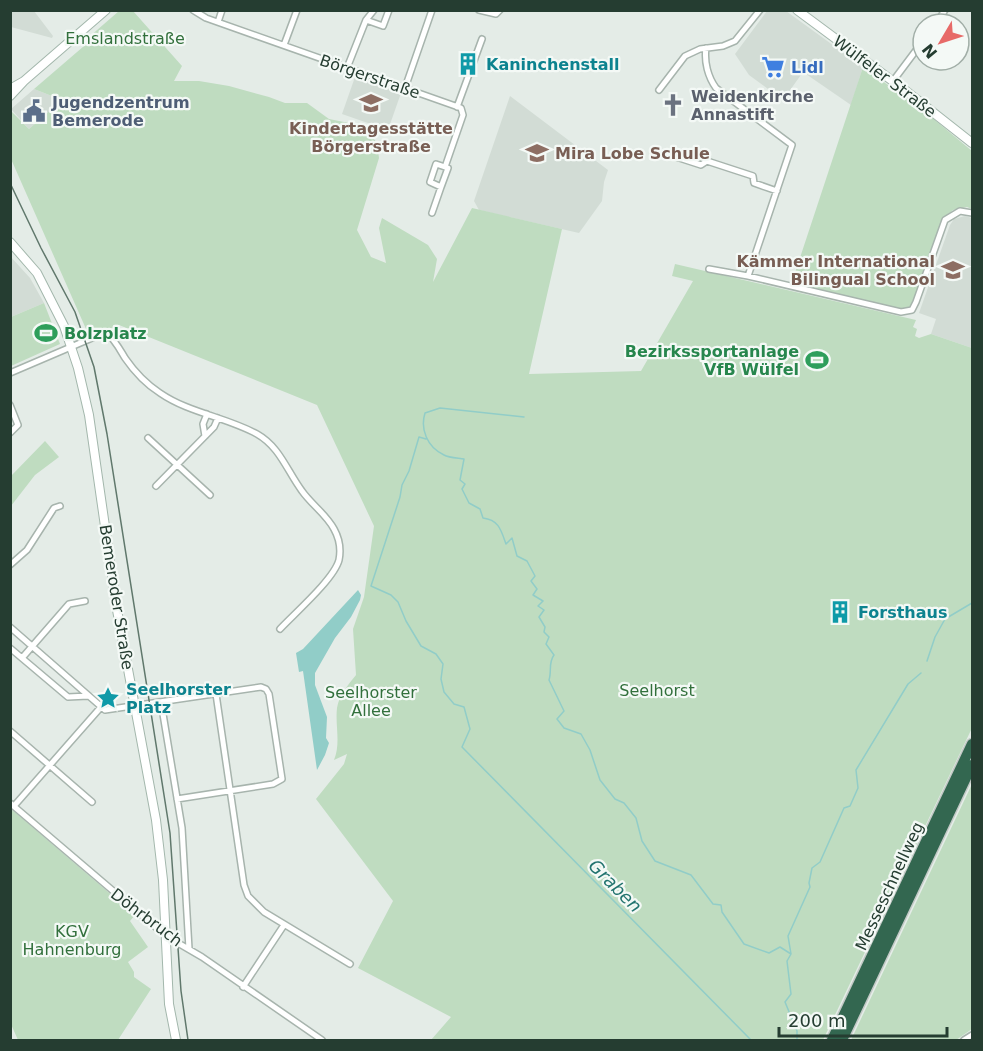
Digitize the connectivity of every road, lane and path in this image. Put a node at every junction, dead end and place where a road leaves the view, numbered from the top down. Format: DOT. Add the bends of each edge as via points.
graph roads {
  1 [pos="106,10"];
  2 [pos="193,10"];
  3 [pos="222,10"];
  4 [pos="297,10"];
  5 [pos="374,10"];
  6 [pos="388,10"];
  7 [pos="432,10"];
  8 [pos="479,10"];
  9 [pos="500,10"];
  10 [pos="760,10"];
  11 [pos="797,10"];
  12 [pos="366,20"];
  13 [pos="218,22"];
  14 [pos="482,39"];
  15 [pos="284,45"];
  16 [pos="706,48"];
  17 [pos="911,57"];
  18 [pos="347,68"];
  19 [pos="24,81"];
  20 [pos="893,81"];
  21 [pos="405,88"];
  22 [pos="10,89"];
  23 [pos="659,90"];
  24 [pos="10,96"];
  25 [pos="457,106"];
  26 [pos="972,143"];
  27 [pos="667,154"];
  28 [pos="445,167"];
  29 [pos="441,186"];
  30 [pos="777,191"];
  31 [pos="432,213"];
  32 [pos="972,213"];
  33 [pos="10,242"];
  34 [pos="709,269"];
  35 [pos="748,276"];
  36 [pos="72,346"];
  37 [pos="10,373"];
  38 [pos="10,405"];
  39 [pos="207,414"];
  40 [pos="218,418"];
  41 [pos="10,433"];
  42 [pos="205,436"];
  43 [pos="148,438"];
  44 [pos="178,465"];
  45 [pos="156,486"];
  46 [pos="210,495"];
  47 [pos="60,506"];
  48 [pos="10,565"];
  49 [pos="85,601"];
  50 [pos="10,627"];
  51 [pos="280,629"];
  52 [pos="32,646"];
  53 [pos="10,648"];
  54 [pos="22,658"];
  55 [pos="216,694"];
  56 [pos="88,696"];
  57 [pos="161,702"];
  58 [pos="135,706"];
  59 [pos="101,707"];
  60 [pos="10,731"];
  61 [pos="972,744"];
  62 [pos="50,765"];
  63 [pos="972,765"];
  64 [pos="231,791"];
  65 [pos="177,800"];
  66 [pos="92,802"];
  67 [pos="12,805"];
  68 [pos="284,926"];
  69 [pos="166,936"];
  70 [pos="189,949"];
  71 [pos="350,964"];
  72 [pos="243,987"];
  73 [pos="972,1035"];
  74 [pos="176,1041"];
  75 [pos="322,1041"];
  76 [pos="832,1041"];
  77 [pos="842,1041"];
  78 [pos="964,1041"];
  1 -- 19 [label="main road"];
  2 -- 13 [label="street, Börgerstraße"];
  3 -- 13 [label="street"];
  4 -- 15 [label="street"];
  5 -- 12 [label="street"];
  6 -- 12 [label="street" via="383,26"];
  7 -- 21 [label="street"];
  8 -- 9 [label="street" via="490,15"];
  10 -- 16 [label="street" via="735,41"];
  11 -- 20 [label="main road, Wülfeler Straße"];
  12 -- 18 [label="street"];
  13 -- 15 [label="street, Börgerstraße"];
  14 -- 25 [label="street"];
  15 -- 18 [label="street, Börgerstraße"];
  16 -- 23 [label="street" via="685,56"];
  16 -- 30 [label="street" via="709,74 716,88 792,146"];
  17 -- 20 [label="street"];
  18 -- 21 [label="street, Börgerstraße"];
  19 -- 22 [label="main road"];
  19 -- 24 [label="main road"];
  20 -- 26 [label="main road, Wülfeler Straße"];
  21 -- 25 [label="street, Börgerstraße"];
  25 -- 28 [label="street" via="463,115"];
  27 -- 30 [label="street" via="701,165 707,161 753,176 754,183"];
  28 -- 29 [label="street" via="448,168"];
  28 -- 29 [label="street" via="436,164 430,182"];
  29 -- 31 [label="street"];
  30 -- 35 [label="street"];
  32 -- 35 [label="street" via="960,211 945,220 912,310 901,312"];
  33 -- 36 [label="main road, Bemeroder Straße" via="39,277"];
  34 -- 35 [label="street"];
  36 -- 37 [label="street"];
  36 -- 39 [label="street" via="106,332 150,386 171,400"];
  36 -- 58 [label="main road, Bemeroder Straße" via="89,415"];
  38 -- 41 [label="street" via="18,423"];
  39 -- 40 [label="street"];
  39 -- 42 [label="street" via="203,424"];
  40 -- 42 [label="street"];
  40 -- 51 [label="street" via="270,443 304,494 331,522 339,540 335,569"];
  42 -- 44 [label="street"];
  43 -- 44 [label="street"];
  44 -- 45 [label="street"];
  44 -- 46 [label="street"];
  47 -- 48 [label="street" via="54,508 27,550"];
  49 -- 52 [label="street" via="69,604"];
  50 -- 52 [label="street"];
  52 -- 54 [label="street"];
  52 -- 56 [label="street"];
  53 -- 54 [label="street"];
  54 -- 56 [label="street" via="68,697"];
  55 -- 57 [label="street"];
  55 -- 64 [label="street"];
  55 -- 64 [label="street" via="261,687 269,694 282,779"];
  56 -- 59 [label="street"];
  57 -- 58 [label="street"];
  57 -- 65 [label="street"];
  58 -- 59 [label="street" via="105,710"];
  58 -- 69 [label="main road, Bemeroder Straße" via="156,820"];
  59 -- 62 [label="street"];
  60 -- 62 [label="street"];
  61 -- 76 [label="highway, Messeschnellweg"];
  62 -- 66 [label="street"];
  62 -- 67 [label="street"];
  63 -- 77 [label="highway, Messeschnellweg"];
  64 -- 65 [label="street"];
  64 -- 68 [label="street" via="248,897"];
  65 -- 70 [label="street"];
  67 -- 69 [label="street, Döhrbruch"];
  68 -- 71 [label="street"];
  68 -- 72 [label="street"];
  69 -- 70 [label="street, Döhrbruch"];
  69 -- 74 [label="main road, Bemeroder Straße" via="169,1004"];
  70 -- 72 [label="street, Döhrbruch"];
  72 -- 75 [label="street, Döhrbruch"];
  73 -- 78 [label="street"];
}
